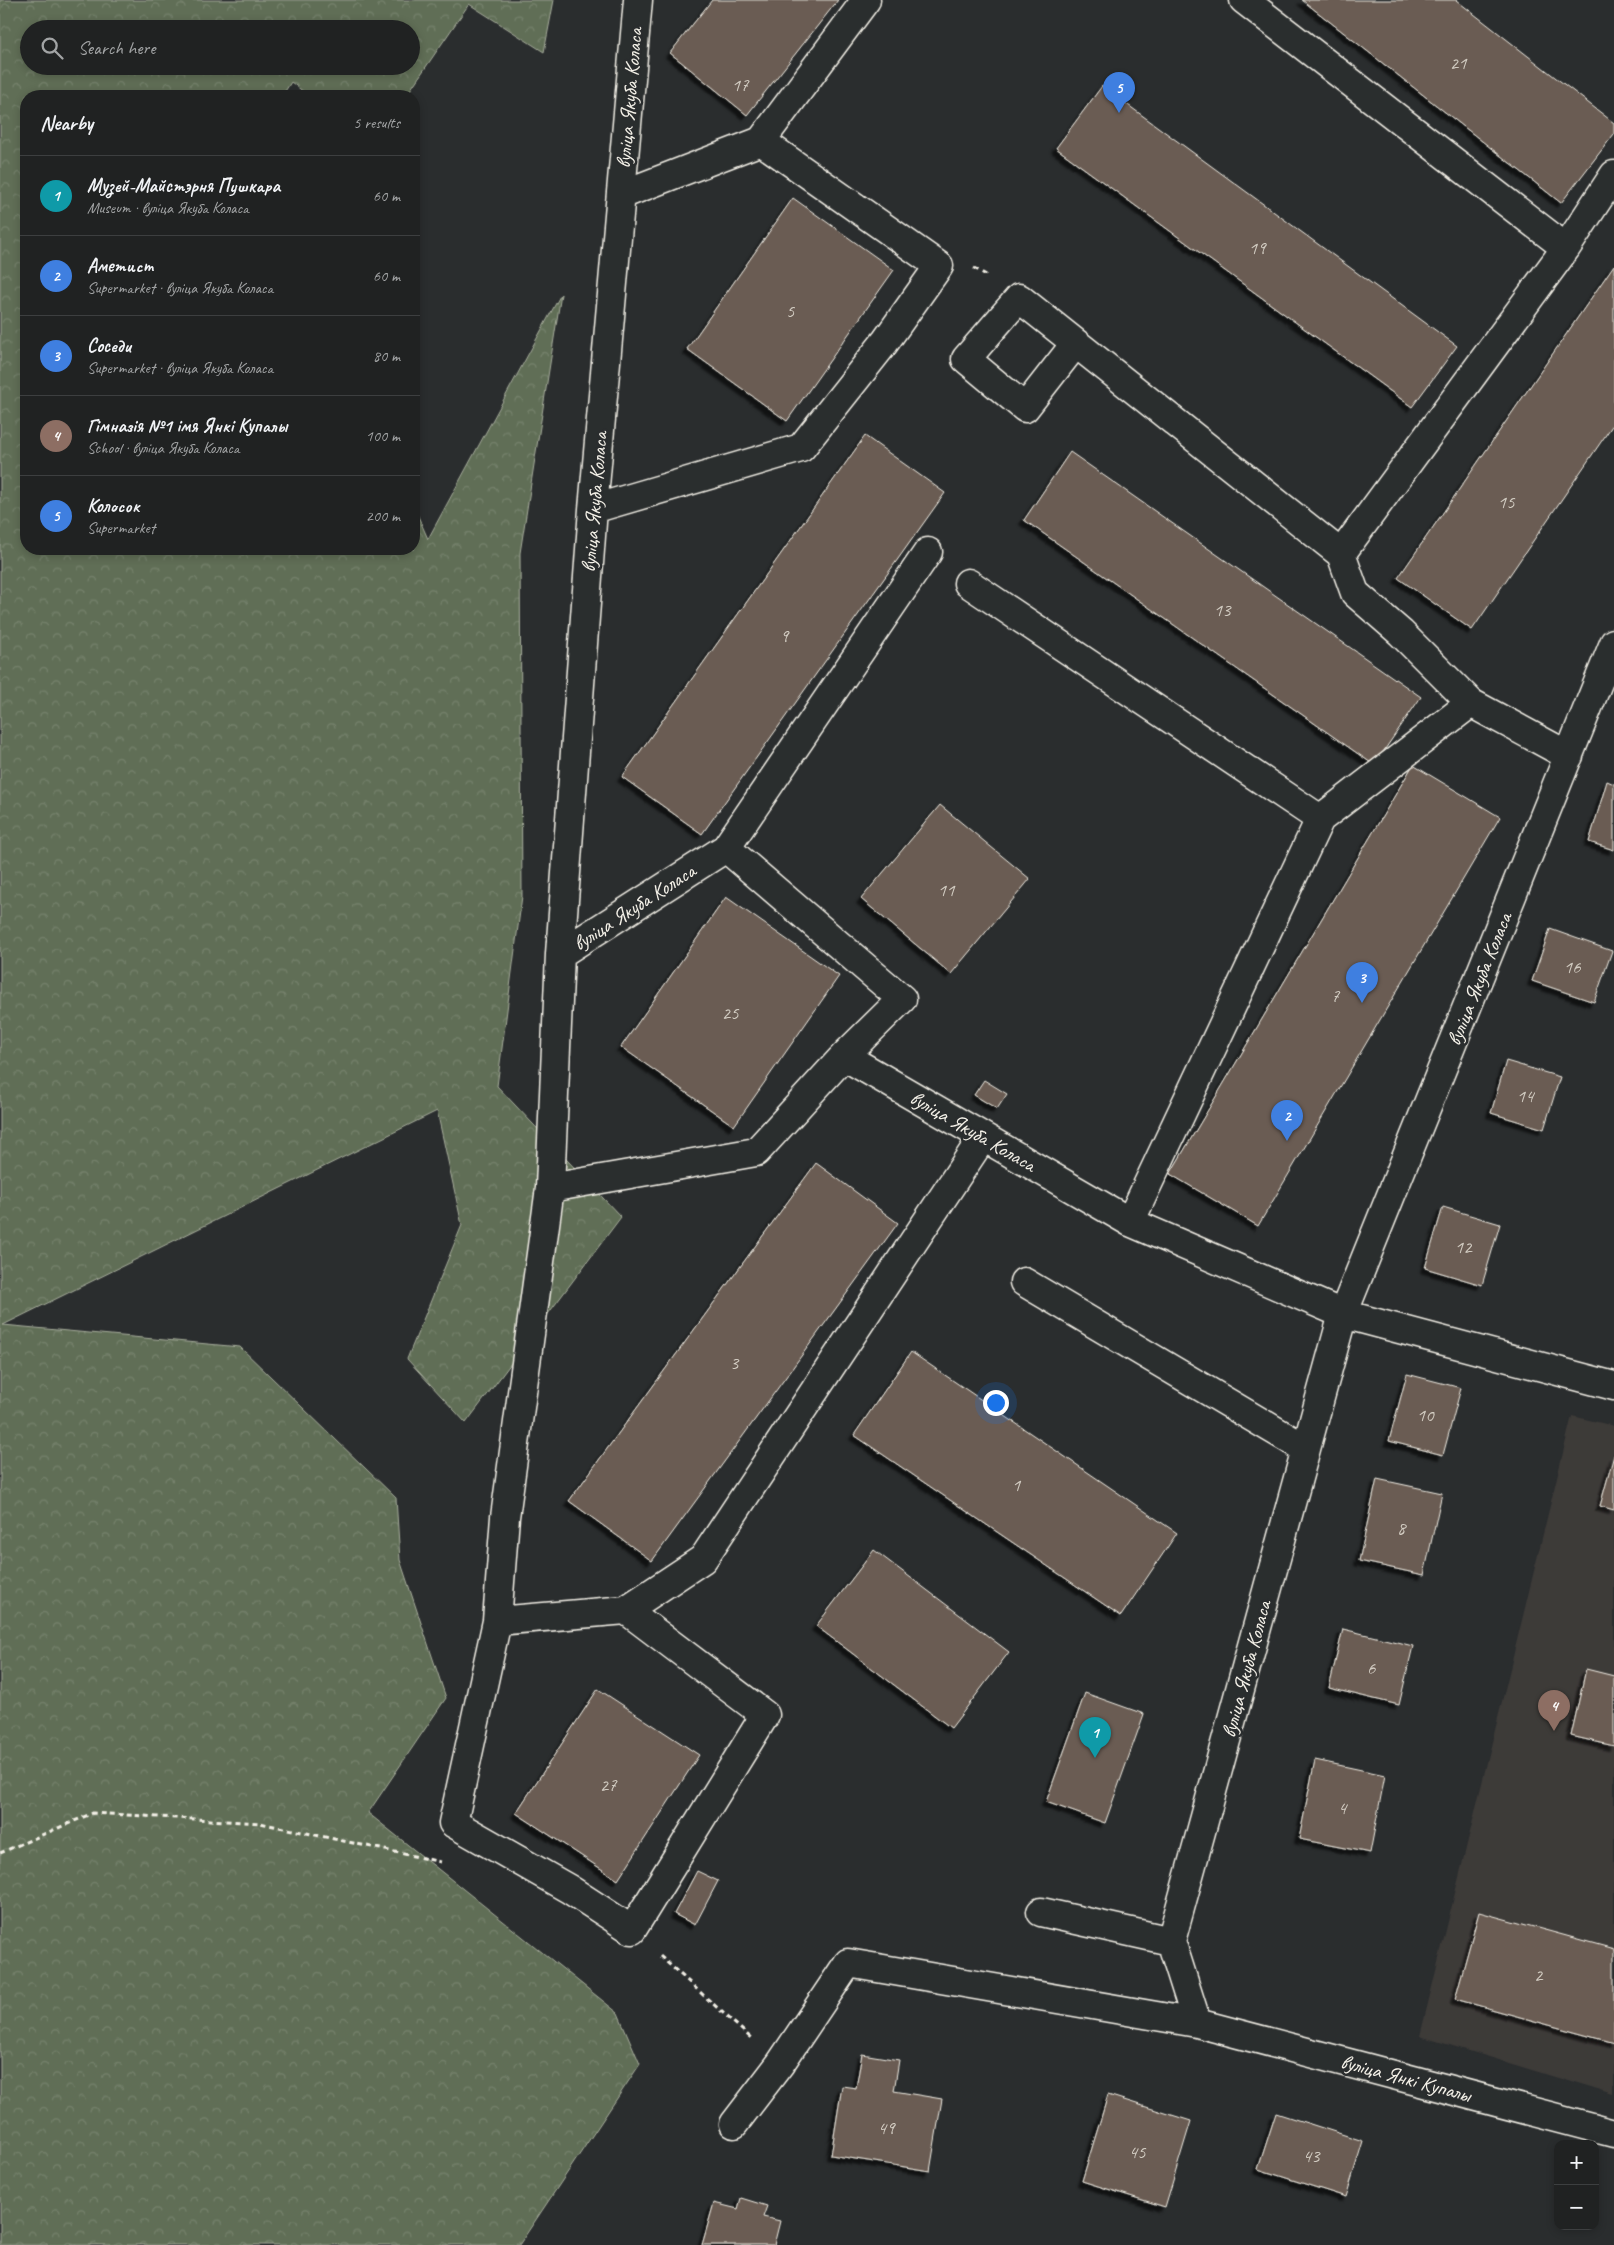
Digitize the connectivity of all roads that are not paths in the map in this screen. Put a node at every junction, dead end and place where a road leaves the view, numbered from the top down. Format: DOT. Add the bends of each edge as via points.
graph roads {
  1 [pos="638,0"];
  2 [pos="866,0"];
  3 [pos="1244,0"];
  4 [pos="761,141"];
  5 [pos="1612,181"];
  6 [pos="621,195"];
  7 [pos="1566,248"];
  8 [pos="1075,344"];
  9 [pos="593,509"];
  10 [pos="928,552"];
  11 [pos="1341,554"];
  12 [pos="968,583"];
  13 [pos="1614,643"];
  14 [pos="1471,703"];
  15 [pos="1569,756"];
  16 [pos="1320,819"];
  17 [pos="726,848"];
  18 [pos="560,954"];
  19 [pos="844,1056"];
  20 [pos="983,1137"];
  21 [pos="550,1188"];
  22 [pos="1130,1222"];
  23 [pos="1024,1282"];
  24 [pos="1343,1314"];
  25 [pos="1614,1386"];
  26 [pos="1306,1449"];
  27 [pos="626,1610"];
  28 [pos="497,1621"];
  29 [pos="1041,1912"];
  30 [pos="1171,1941"];
  31 [pos="1197,2023"];
  32 [pos="734,2124"];
  33 [pos="1614,2132"];
  1 -- 6 [label="street, вуліца Якуба Коласа"];
  2 -- 4 [label="street"];
  3 -- 7 [label="street"];
  4 -- 6 [label="street"];
  4 -- 9 [label="street" via="939,266 885,342 801,448"];
  5 -- 7 [label="street"];
  6 -- 9 [label="street, вуліца Якуба Коласа"];
  7 -- 11 [label="street"];
  8 -- 11 [label="street"];
  9 -- 18 [label="street, вуліца Якуба Коласа"];
  10 -- 17 [label="street"];
  11 -- 14 [label="street" via="1355,593 1401,633"];
  12 -- 16 [label="street"];
  13 -- 15 [label="street, вуліца Якуба Коласа"];
  14 -- 15 [label="street"];
  14 -- 16 [label="street"];
  15 -- 24 [label="street, вуліца Якуба Коласа"];
  16 -- 22 [label="street"];
  17 -- 18 [label="street, вуліца Якуба Коласа"];
  17 -- 19 [label="street" via="902,1000"];
  18 -- 21 [label="street"];
  19 -- 20 [label="street, вуліца Якуба Коласа"];
  19 -- 21 [label="street" via="756,1152"];
  20 -- 22 [label="street, вуліца Якуба Коласа"];
  20 -- 27 [label="street" via="703,1559"];
  21 -- 28 [label="street" via="505,1517"];
  22 -- 24 [label="street, вуліца Якуба Коласа"];
  23 -- 26 [label="street"];
  24 -- 25 [label="street"];
  24 -- 26 [label="street, вуліца Якуба Коласа"];
  26 -- 30 [label="street, вуліца Якуба Коласа"];
  27 -- 28 [label="street"];
  27 -- 28 [label="street" via="764,1715 632,1930 569,1889 453,1822"];
  29 -- 30 [label="street"];
  30 -- 31 [label="street"];
  31 -- 32 [label="street, вуліца Янкі Купалы" via="848,1963 780,2064"];
  31 -- 33 [label="street, вуліца Янкі Купалы"];
}
